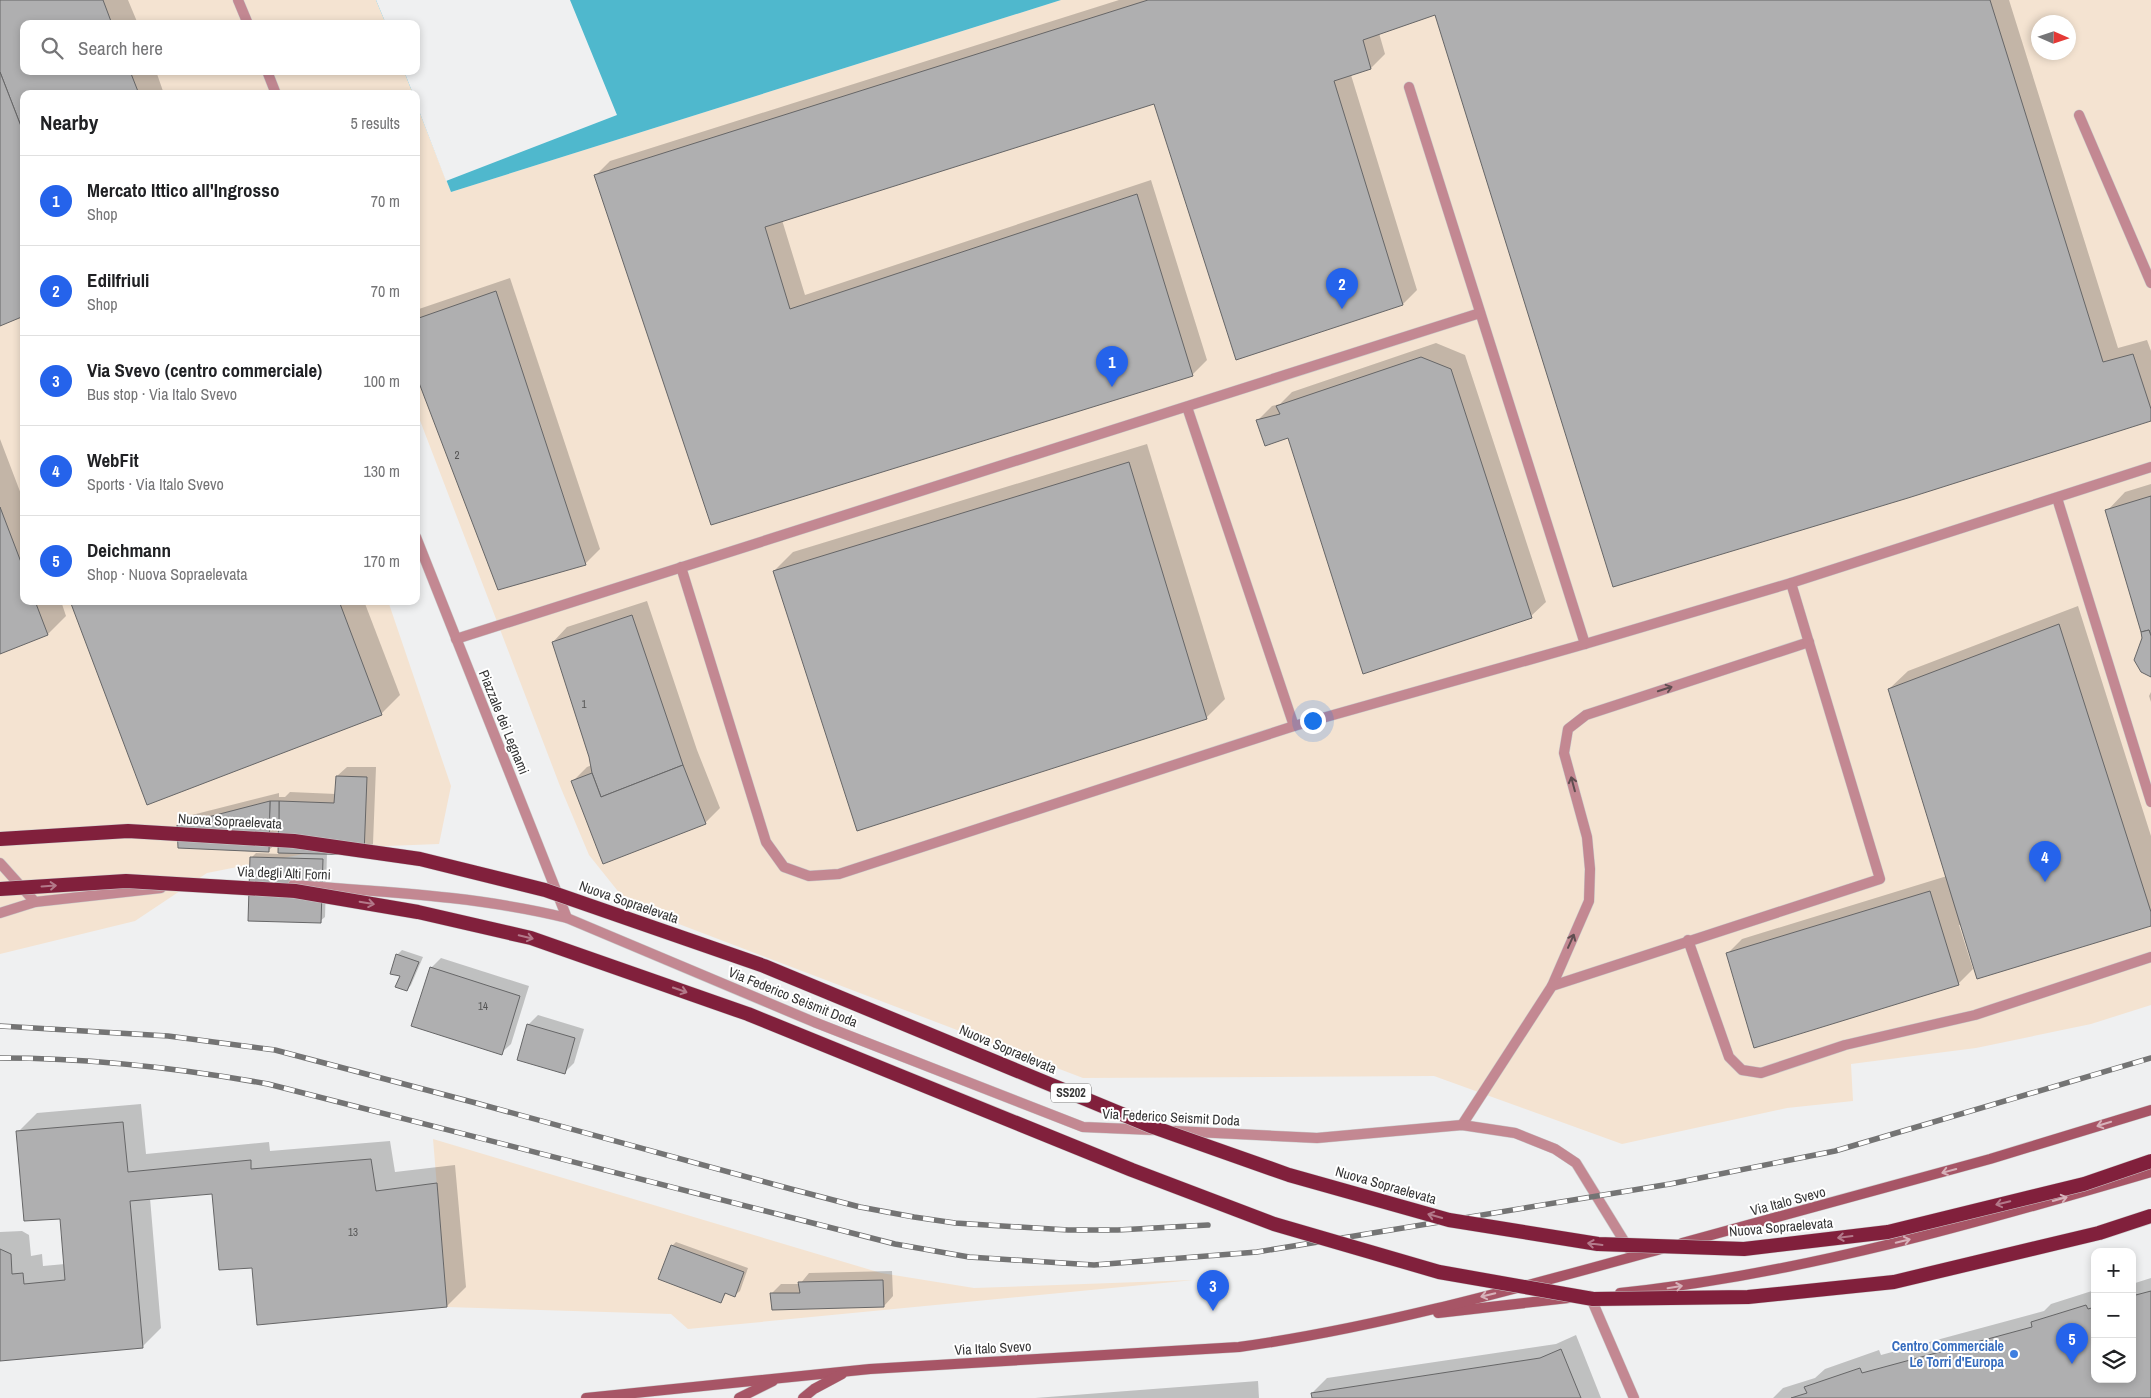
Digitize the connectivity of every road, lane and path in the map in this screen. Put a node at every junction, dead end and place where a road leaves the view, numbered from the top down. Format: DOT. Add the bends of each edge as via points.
graph roads {
  1 [pos="238,0"];
  2 [pos="246,20"];
  3 [pos="269,75"];
  4 [pos="1409,87"];
  5 [pos="274,90"];
  6 [pos="2079,115"];
  7 [pos="2151,283"];
  8 [pos="1480,313"];
  9 [pos="1187,406"];
  10 [pos="2151,467"];
  11 [pos="2057,498"];
  12 [pos="420,547"];
  13 [pos="681,568"];
  14 [pos="1791,583"];
  15 [pos="456,639"];
  16 [pos="1809,642"];
  17 [pos="1585,644"];
  18 [pos="1294,726"];
  19 [pos="2151,802"];
  20 [pos="0,839"];
  21 [pos="0,863"];
  22 [pos="0,889"];
  23 [pos="35,902"];
  24 [pos="0,913"];
  25 [pos="567,918"];
  26 [pos="1688,940"];
  27 [pos="2151,957"];
  28 [pos="1552,986"];
  29 [pos="2151,1110"];
  30 [pos="1462,1125"];
  31 [pos="2151,1161"];
  32 [pos="2151,1172"];
  33 [pos="2151,1216"];
  34 [pos="1634,1256"];
  35 [pos="1590,1296"];
  36 [pos="1400,1317"];
  37 [pos="847,1371"];
  38 [pos="779,1378"];
  39 [pos="586,1398"];
  40 [pos="739,1398"];
  41 [pos="803,1398"];
  42 [pos="1634,1398"];
  1 -- 2 [label="street"];
  3 -- 5 [label="street"];
  4 -- 8 [label="street"];
  6 -- 7 [label="street"];
  8 -- 9 [label="street"];
  8 -- 17 [label="street"];
  9 -- 13 [label="street"];
  9 -- 18 [label="street"];
  10 -- 11 [label="street"];
  11 -- 14 [label="street"];
  11 -- 19 [label="street"];
  12 -- 15 [label="street, Piazzale dei Legnami"];
  13 -- 15 [label="street"];
  13 -- 18 [label="street" via="766,842 784,867 809,876 839,874"];
  14 -- 16 [label="street"];
  14 -- 17 [label="street"];
  15 -- 25 [label="street, Piazzale dei Legnami"];
  16 -- 26 [label="street" via="1880,879"];
  28 -- 16 [label="street, one-way" via="1589,901 1587,837 1564,753 1568,729 1586,715"];
  17 -- 18 [label="street"];
  31 -- 20 [label="highway, Nuova Sopraelevata / SS202, one-way, bridge" via="2084,1184 1888,1232 1744,1249 1598,1244 1448,1220 1289,1175 1153,1127 764,966 545,890 420,859 294,841 128,831"];
  21 -- 23 [label="street"];
  22 -- 33 [label="highway, one-way, bridge" via="126,881 295,891 418,912 531,938 748,1014 1132,1170 1274,1224 1438,1272 1593,1299 1748,1297 1894,1282 2099,1233"];
  23 -- 24 [label="street, Via degli Alti Forni"];
  23 -- 25 [label="street, Via degli Alti Forni" via="193,884 290,885 450,898 530,909"];
  25 -- 30 [label="street, Via Federico Seismit Doda" via="814,1022 1083,1126 1317,1138"];
  26 -- 27 [label="street" via="1729,1058 1742,1070 1761,1073 1845,1045 1975,1015"];
  26 -- 28 [label="street"];
  28 -- 30 [label="street"];
  29 -- 34 [label="main road, Via Italo Svevo, one-way" via="1990,1159"];
  30 -- 34 [label="street, Via Federico Seismit Doda" via="1515,1133 1555,1149 1576,1163"];
  35 -- 32 [label="main road, Via Italo Svevo, one-way" via="1670,1288 1829,1260 2023,1210"];
  34 -- 36 [label="main road, Via Italo Svevo, one-way"];
  35 -- 36 [label="main road, Via Italo Svevo"];
  35 -- 42 [label="street"];
  36 -- 37 [label="main road, Via Italo Svevo" via="1240,1347"];
  37 -- 38 [label="main road, Via Italo Svevo"];
  37 -- 41 [label="main road" via="814,1388"];
  38 -- 39 [label="main road, Via Italo Svevo"];
  38 -- 40 [label="main road"];
}
